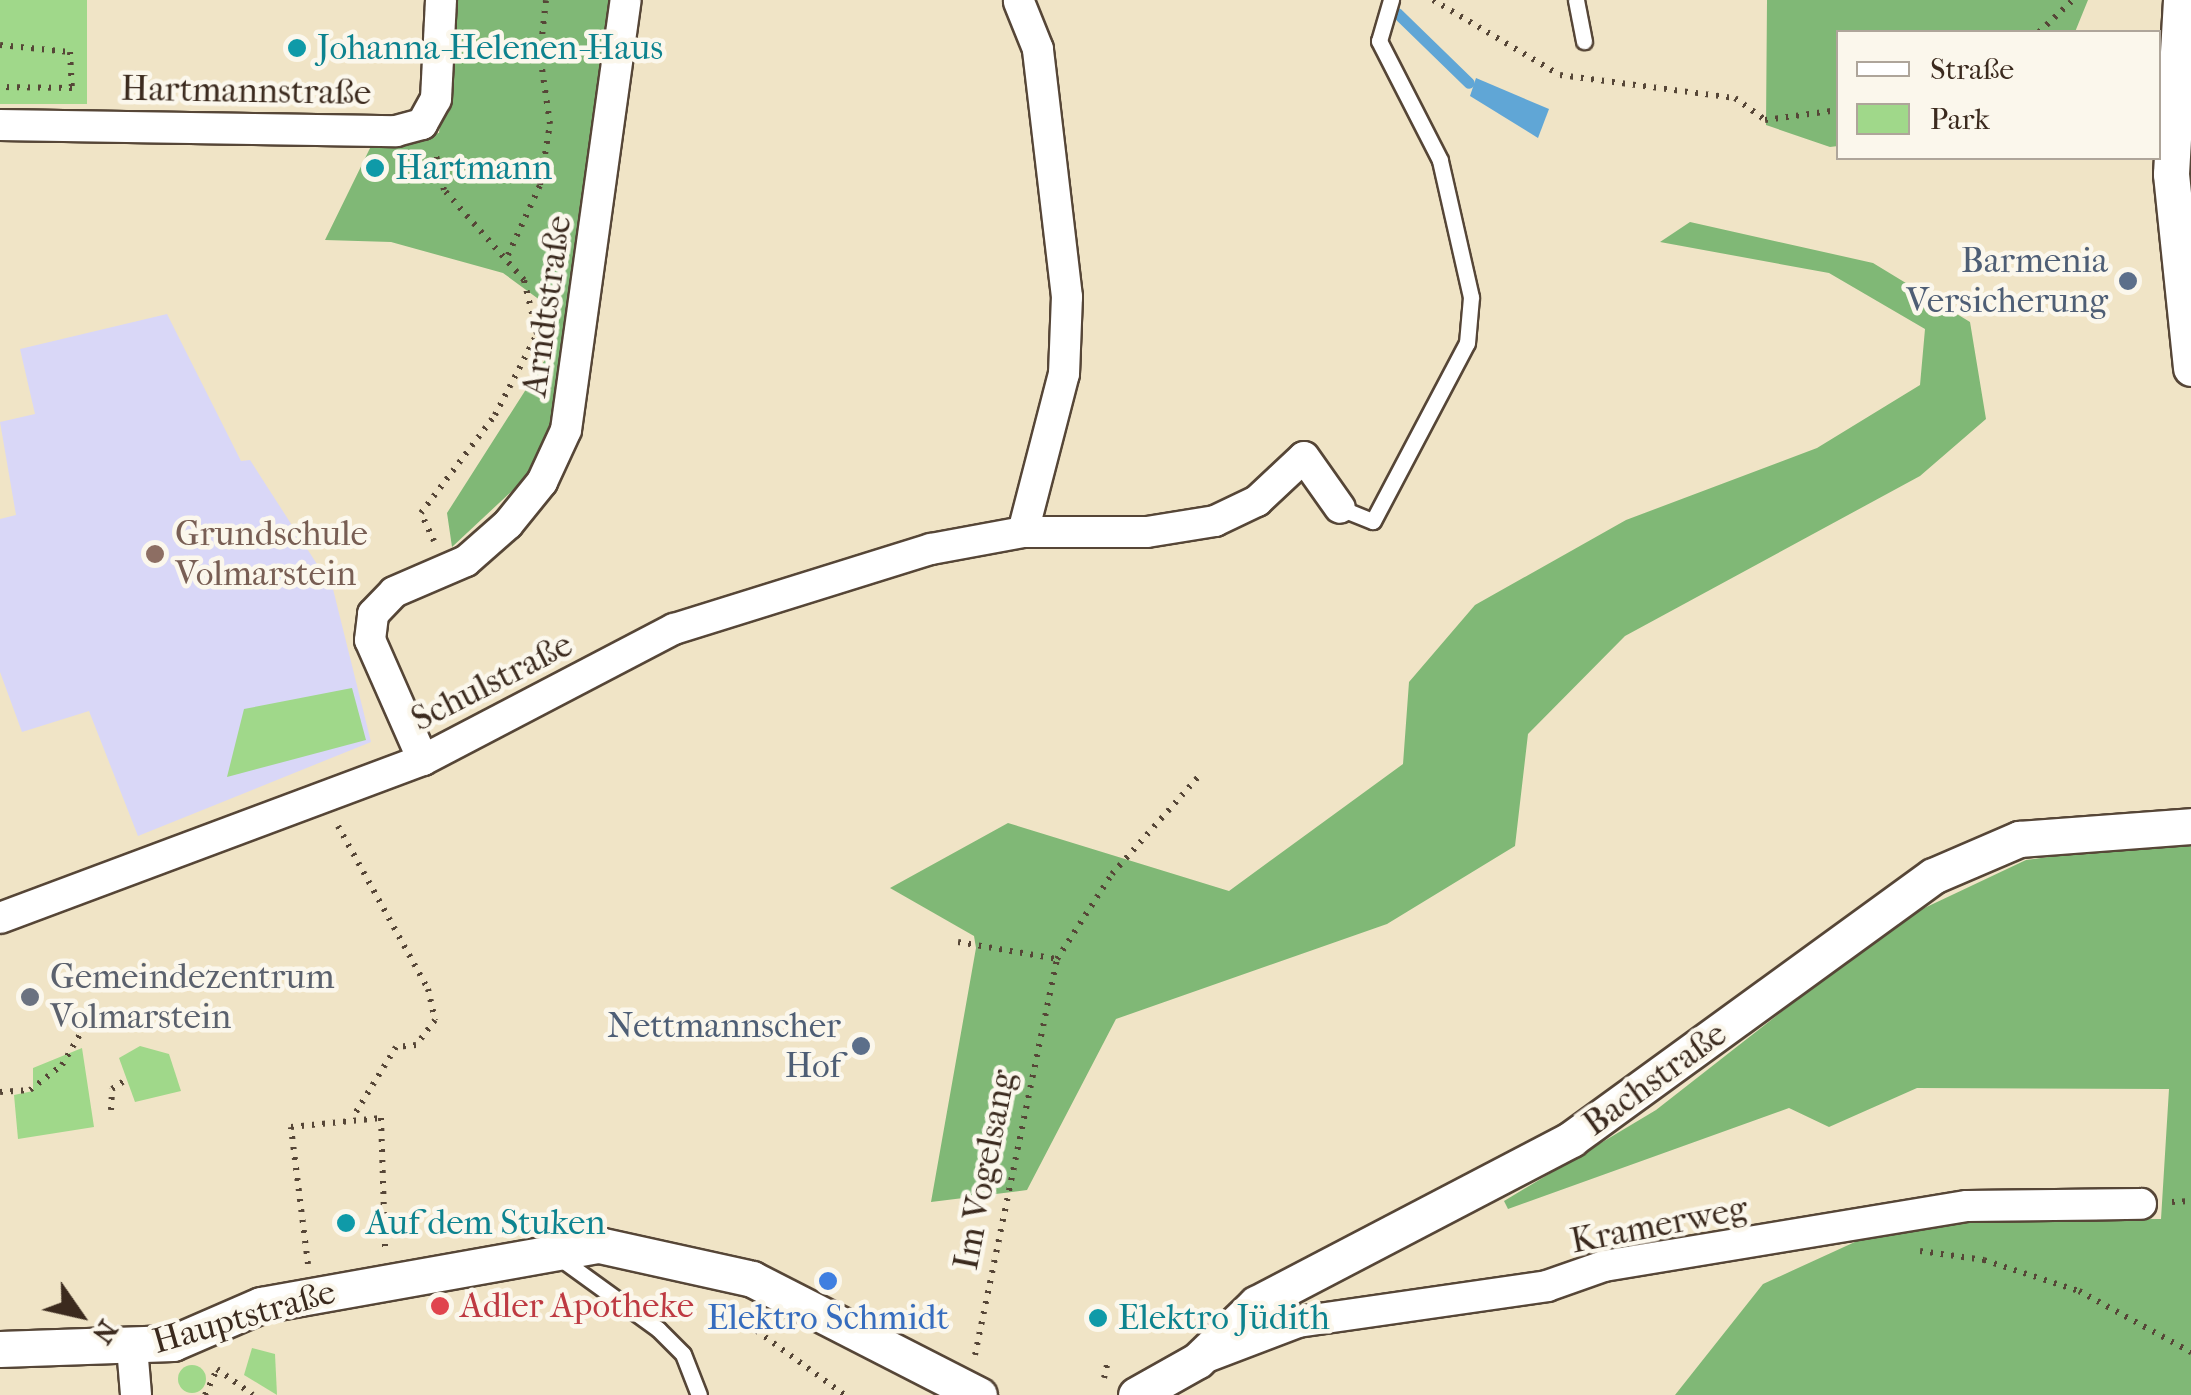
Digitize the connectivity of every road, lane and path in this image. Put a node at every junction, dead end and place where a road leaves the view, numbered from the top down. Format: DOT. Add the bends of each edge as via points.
graph roads {
  1 [pos="441,0"];
  2 [pos="546,0"];
  3 [pos="626,0"];
  4 [pos="1391,0"];
  5 [pos="1433,0"];
  6 [pos="1576,0"];
  7 [pos="2073,0"];
  8 [pos="2181,0"];
  9 [pos="1019,2"];
  10 [pos="2041,30"];
  11 [pos="1584,41"];
  12 [pos="0,44"];
  13 [pos="0,87"];
  14 [pos="1836,110"];
  15 [pos="0,125"];
  16 [pos="437,158"];
  17 [pos="508,256"];
  18 [pos="2191,368"];
  19 [pos="1340,508"];
  20 [pos="421,513"];
  21 [pos="1023,532"];
  22 [pos="423,760"];
  23 [pos="1200,774"];
  24 [pos="336,823"];
  25 [pos="2191,826"];
  26 [pos="0,918"];
  27 [pos="958,942"];
  28 [pos="1056,959"];
  29 [pos="97,1005"];
  30 [pos="128,1079"];
  31 [pos="0,1092"];
  32 [pos="111,1110"];
  33 [pos="354,1117"];
  34 [pos="2141,1204"];
  35 [pos="546,1249"];
  36 [pos="1905,1252"];
  37 [pos="708,1266"];
  38 [pos="389,1277"];
  39 [pos="312,1295"];
  40 [pos="132,1348"];
  41 [pos="0,1349"];
  42 [pos="2191,1352"];
  43 [pos="1198,1360"];
  44 [pos="972,1393"];
  45 [pos="136,1395"];
  46 [pos="205,1395"];
  47 [pos="253,1395"];
  48 [pos="699,1395"];
  49 [pos="845,1395"];
  50 [pos="1136,1395"];
  1 -- 15 [label="street, Hartmannstraße" via="436,99 422,124 396,132"];
  2 -- 17 [label="path" via="547,139 540,185"];
  3 -- 22 [label="street, Arndtstraße" via="566,430 542,482 508,524 466,561 394,592 373,614 370,640"];
  4 -- 19 [label="lane" via="1379,41 1440,160 1471,297 1467,343 1373,521"];
  5 -- 14 [label="path" via="1560,75 1735,98 1766,120"];
  6 -- 11 [label="lane"];
  7 -- 10 [label="path"];
  8 -- 18 [label="street" via="2172,192"];
  9 -- 21 [label="street" via="1038,50 1068,297 1064,374"];
  12 -- 13 [label="path" via="70,52 72,88"];
  16 -- 17 [label="path" via="444,190"];
  17 -- 20 [label="path" via="536,308 537,334 495,415"];
  19 -- 21 [label="street, Schulstraße" via="1304,457 1256,501 1215,521 1148,532"];
  21 -- 22 [label="street, Schulstraße" via="932,549 674,630"];
  22 -- 26 [label="street, Schulstraße"];
  23 -- 28 [label="path, Im Vogelsang" via="1112,874"];
  24 -- 33 [label="path" via="428,989 434,1020 416,1045 396,1047"];
  25 -- 43 [label="street, Bachstraße" via="2020,838 1946,869 1857,924 1571,1139 1256,1304"];
  27 -- 28 [label="path"];
  28 -- 44 [label="path, Im Vogelsang"];
  29 -- 31 [label="path" via="62,1065 30,1090"];
  30 -- 32 [label="path" via="112,1089"];
  33 -- 38 [label="path" via="381,1118"];
  33 -- 39 [label="path" via="291,1127"];
  34 -- 43 [label="street, Kramerweg" via="1967,1206 1604,1266 1547,1286 1298,1322"];
  35 -- 37 [label="street, Hauptstraße" via="599,1245"];
  35 -- 38 [label="street, Hauptstraße"];
  35 -- 48 [label="lane" via="658,1329 683,1354"];
  36 -- 42 [label="path" via="1984,1260 2079,1291"];
  37 -- 44 [label="street, Hauptstraße" via="752,1279"];
  37 -- 49 [label="path" via="735,1319"];
  38 -- 39 [label="street, Hauptstraße"];
  39 -- 40 [label="street, Hauptstraße" via="261,1304 173,1343"];
  40 -- 41 [label="street, Hauptstraße"];
  40 -- 45 [label="street, Hauptstraße"];
  43 -- 50 [label="street, Bachstraße"];
  46 -- 47 [label="path" via="217,1369"];
}
